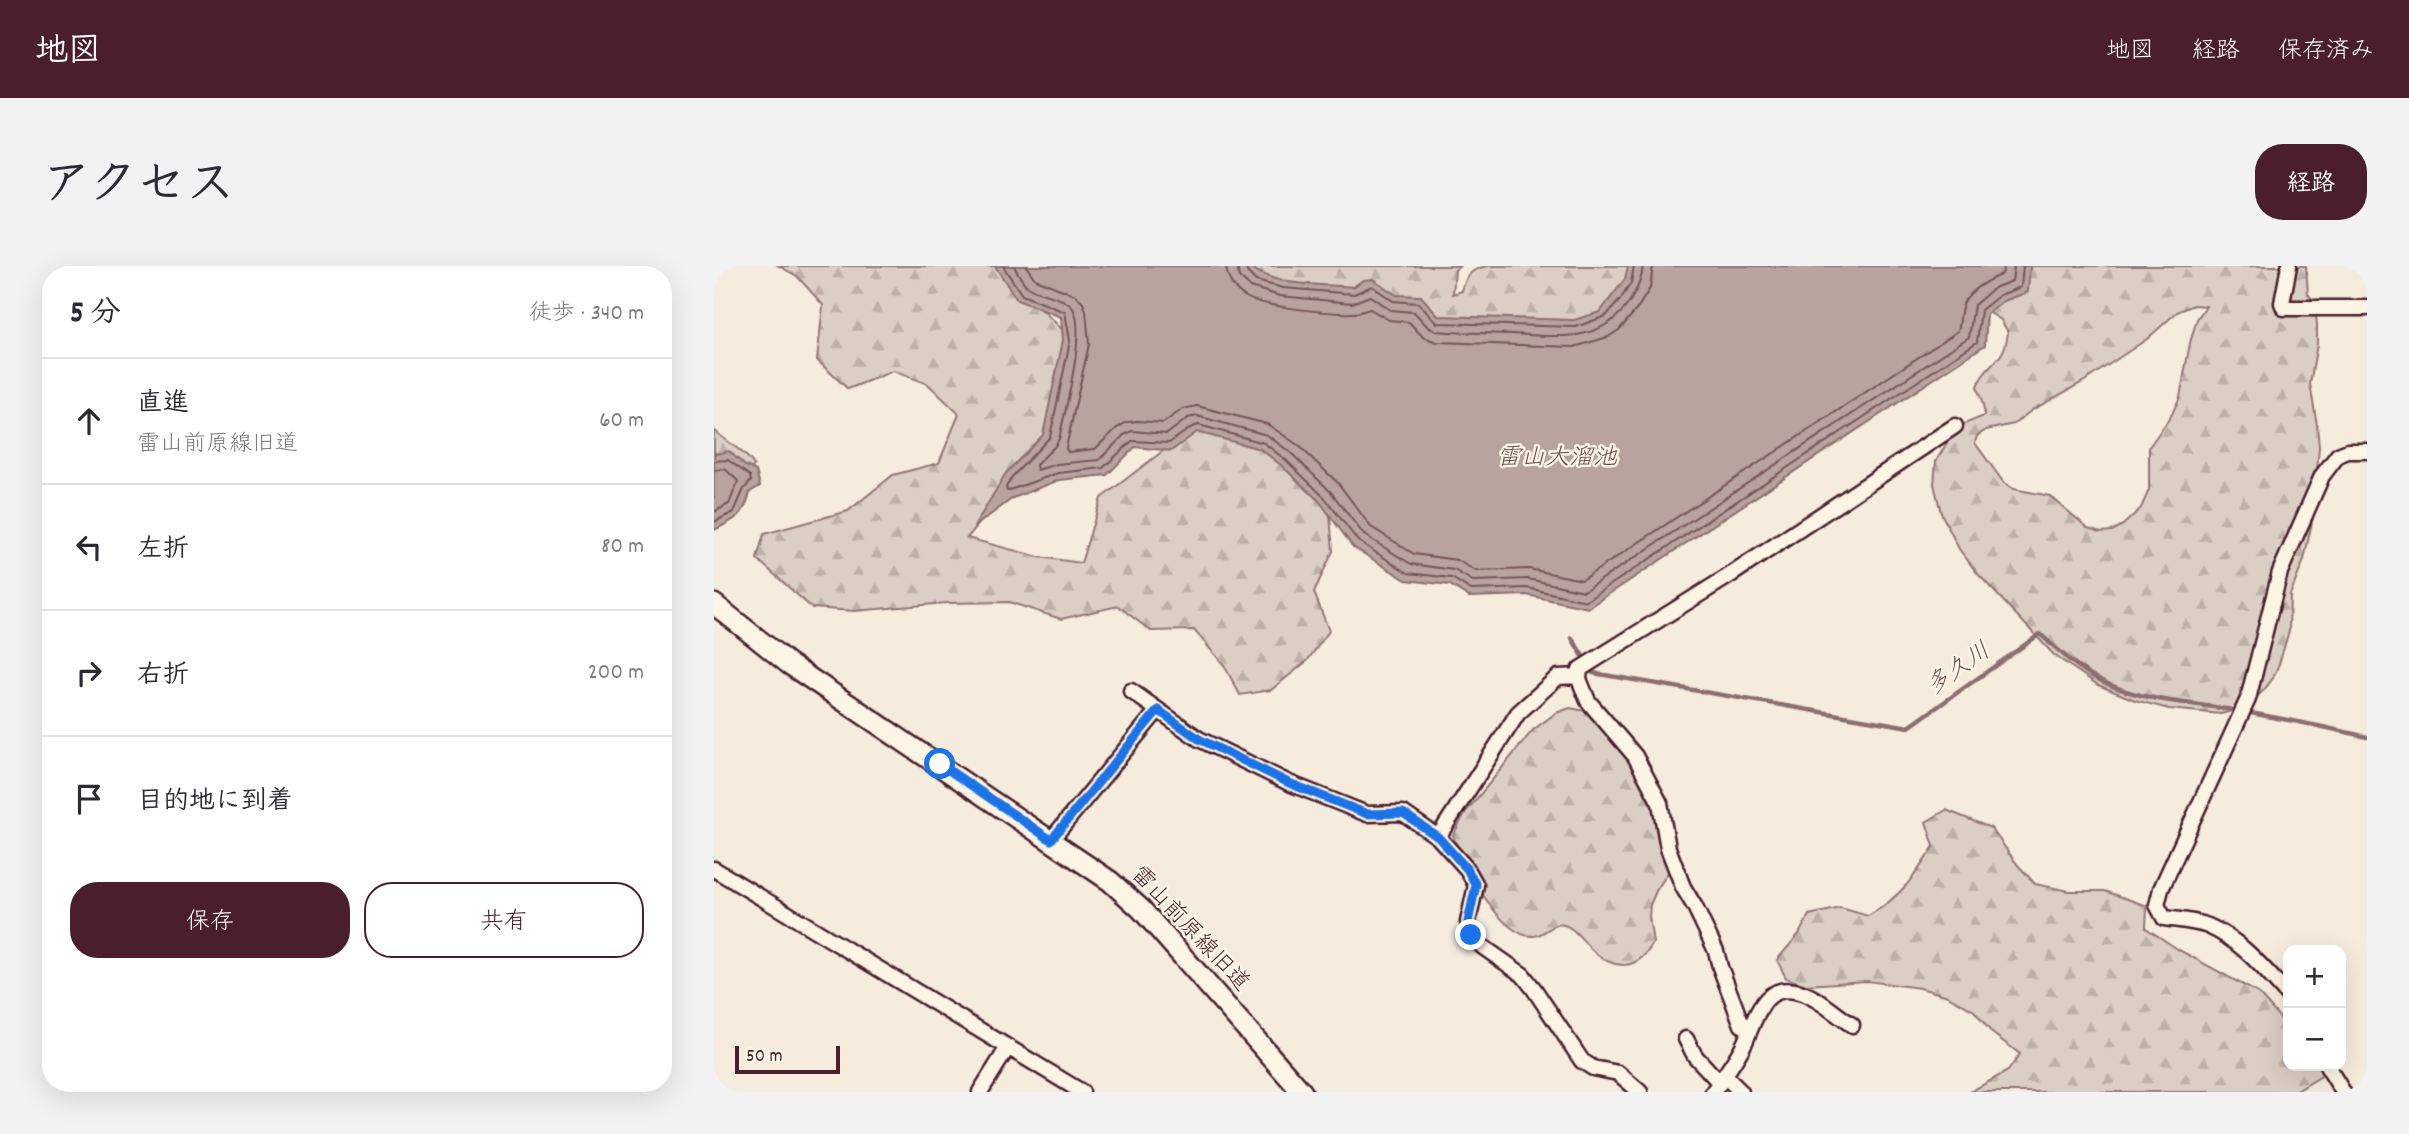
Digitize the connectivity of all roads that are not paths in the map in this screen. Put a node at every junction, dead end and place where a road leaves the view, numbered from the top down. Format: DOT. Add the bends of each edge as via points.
graph roads {
  1 [pos="2289,266"];
  2 [pos="2367,308"];
  3 [pos="1955,426"];
  4 [pos="2367,451"];
  5 [pos="714,604"];
  6 [pos="1584,669"];
  7 [pos="1131,691"];
  8 [pos="1158,710"];
  9 [pos="1438,837"];
  10 [pos="1051,840"];
  11 [pos="714,869"];
  12 [pos="2283,990"];
  13 [pos="1852,1025"];
  14 [pos="1750,1028"];
  15 [pos="1686,1039"];
  16 [pos="1008,1047"];
  17 [pos="2330,1071"];
  18 [pos="1719,1083"];
  19 [pos="980,1092"];
  20 [pos="1082,1092"];
  21 [pos="1303,1092"];
  22 [pos="1640,1092"];
  23 [pos="1741,1092"];
  24 [pos="2343,1092"];
  1 -- 2 [label="street" via="2284,308"];
  3 -- 6 [label="street"];
  4 -- 12 [label="street" via="2338,456 2322,476 2280,572 2248,699 2157,905 2164,918 2206,925 2229,937"];
  5 -- 10 [label="street, 雷山前原線旧道" via="789,664"];
  6 -- 9 [label="street" via="1558,677 1518,713"];
  6 -- 14 [label="street" via="1582,690 1588,701 1635,757 1660,803 1668,848 1683,887 1716,951 1742,1025"];
  7 -- 8 [label="street"];
  8 -- 9 [label="street" via="1199,739 1289,783 1367,814 1403,813"];
  8 -- 10 [label="street"];
  9 -- 22 [label="street" via="1476,885 1468,922 1471,935 1523,975 1582,1061 1618,1073"];
  10 -- 21 [label="street, 雷山前原線旧道" via="1141,909"];
  11 -- 16 [label="street"];
  13 -- 14 [label="street" via="1804,993 1787,990 1774,992 1764,1001"];
  14 -- 18 [label="street"];
  15 -- 18 [label="street"];
  16 -- 19 [label="street"];
  16 -- 20 [label="street"];
  17 -- 24 [label="street"];
  18 -- 23 [label="street"];
}
